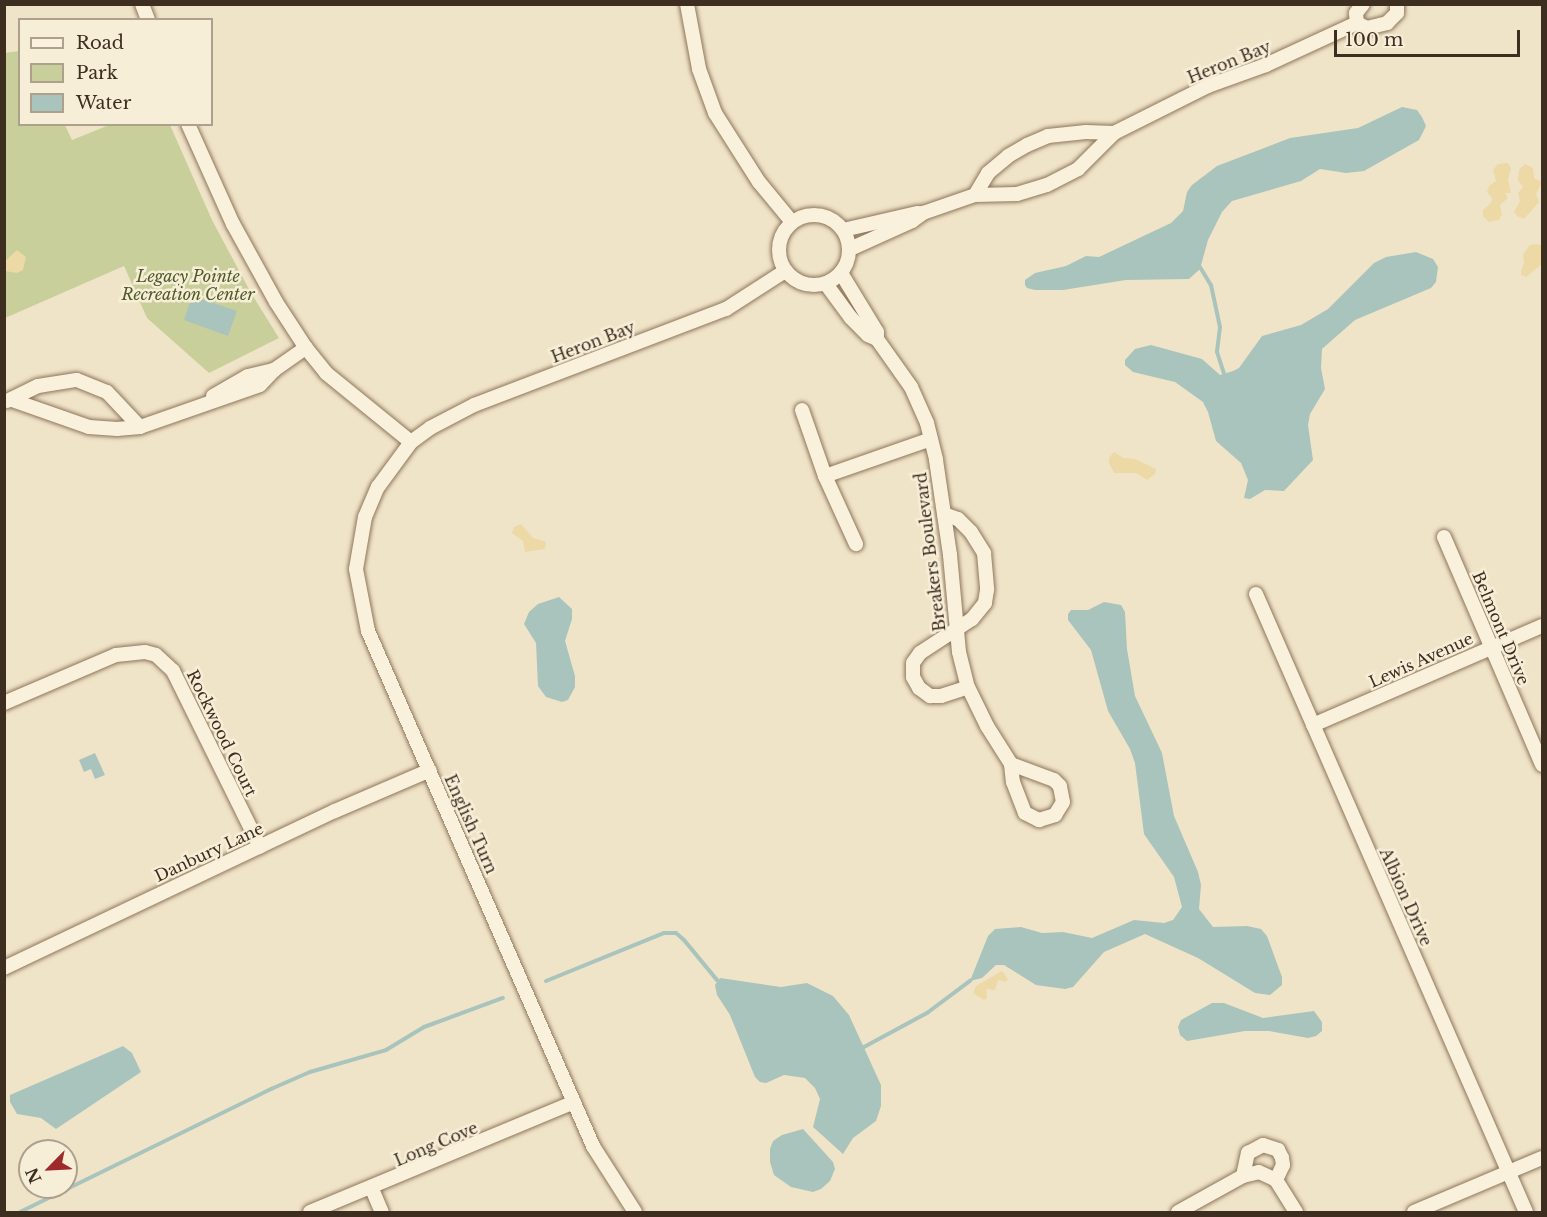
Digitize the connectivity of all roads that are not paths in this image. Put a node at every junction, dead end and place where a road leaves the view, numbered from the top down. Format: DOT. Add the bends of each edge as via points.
graph roads {
  1 [pos="687,4"];
  2 [pos="1363,4"];
  3 [pos="1400,5"];
  4 [pos="1357,23"];
  5 [pos="189,126"];
  6 [pos="1114,133"];
  7 [pos="975,195"];
  8 [pos="792,222"];
  9 [pos="884,227"];
  10 [pos="843,230"];
  11 [pos="850,249"];
  12 [pos="785,271"];
  13 [pos="842,273"];
  14 [pos="826,284"];
  15 [pos="863,310"];
  16 [pos="851,318"];
  17 [pos="877,339"];
  18 [pos="306,348"];
  19 [pos="8,401"];
  20 [pos="802,410"];
  21 [pos="140,427"];
  22 [pos="931,439"];
  23 [pos="411,442"];
  24 [pos="825,476"];
  25 [pos="944,514"];
  26 [pos="1444,537"];
  27 [pos="856,544"];
  28 [pos="1256,594"];
  29 [pos="1542,626"];
  30 [pos="955,628"];
  31 [pos="1491,647"];
  32 [pos="968,687"];
  33 [pos="4,703"];
  34 [pos="1313,725"];
  35 [pos="1011,764"];
  36 [pos="1542,765"];
  37 [pos="430,770"];
  38 [pos="260,847"];
  39 [pos="4,968"];
  40 [pos="574,1102"];
  41 [pos="1542,1158"];
  42 [pos="1509,1173"];
  43 [pos="1243,1176"];
  44 [pos="1276,1180"];
  45 [pos="372,1189"];
  46 [pos="310,1212"];
  47 [pos="382,1212"];
  48 [pos="635,1212"];
  49 [pos="1178,1212"];
  50 [pos="1296,1212"];
  51 [pos="1414,1212"];
  52 [pos="1526,1212"];
  1 -- 8 [label="street" via="699,69 715,113 759,182"];
  2 -- 4 [label="street" via="1356,13"];
  3 -- 4 [label="street, Heron Bay" via="1392,20 1380,26 1364,28"];
  4 -- 6 [label="street, Heron Bay" via="1266,65 1208,86"];
  5 -- 18 [label="street" via="233,224"];
  6 -- 7 [label="street, Heron Bay" via="1078,169 1047,185 1017,194"];
  6 -- 7 [label="street, Heron Bay" via="1048,136 1027,145 988,173"];
  7 -- 9 [label="street, Heron Bay"];
  8 -- 10 [label="street" via="802,217 825,216"];
  8 -- 12 [label="street" via="778,251"];
  9 -- 10 [label="street, Heron Bay"];
  9 -- 11 [label="street, Heron Bay"];
  10 -- 11 [label="street"];
  11 -- 13 [label="street"];
  12 -- 14 [label="street" via="804,284"];
  12 -- 23 [label="street, Heron Bay" via="726,309 474,405"];
  13 -- 14 [label="street"];
  13 -- 15 [label="street, Breakers Boulevard"];
  14 -- 16 [label="street, Breakers Boulevard"];
  15 -- 16 [label="street"];
  15 -- 17 [label="street, Breakers Boulevard" via="877,332"];
  16 -- 17 [label="street, Breakers Boulevard"];
  17 -- 22 [label="street, Breakers Boulevard" via="911,387"];
  18 -- 21 [label="street" via="274,369 248,376 203,404"];
  18 -- 23 [label="street" via="326,373"];
  19 -- 21 [label="street" via="89,427"];
  19 -- 21 [label="street" via="38,386 77,380 107,392"];
  20 -- 24 [label="street"];
  22 -- 24 [label="street"];
  22 -- 25 [label="street, Breakers Boulevard"];
  23 -- 37 [label="street, English Turn" via="378,487 356,569 368,631"];
  24 -- 27 [label="street"];
  25 -- 30 [label="street, Breakers Boulevard"];
  25 -- 30 [label="street" via="958,519 971,532 984,553 987,569 985,603 972,619"];
  26 -- 31 [label="street, Belmont Drive"];
  28 -- 34 [label="street, Albion Drive"];
  29 -- 31 [label="street, Lewis Avenue"];
  30 -- 32 [label="street, Breakers Boulevard"];
  30 -- 32 [label="street" via="920,653 913,663 913,677 930,696"];
  31 -- 34 [label="street, Lewis Avenue"];
  31 -- 36 [label="street, Belmont Drive"];
  32 -- 35 [label="street, Breakers Boulevard"];
  33 -- 38 [label="street, Rockwood Court" via="116,655 156,655 173,671"];
  34 -- 42 [label="street, Albion Drive"];
  35 -- 35 [label="street, Breakers Boulevard" via="1013,782 1025,813 1039,820 1054,815 1063,802 1060,786 1037,772"];
  37 -- 38 [label="street, Danbury Lane"];
  37 -- 40 [label="street, English Turn"];
  38 -- 39 [label="street, Danbury Lane"];
  40 -- 45 [label="street, Long Cove"];
  40 -- 48 [label="street, English Turn" via="607,1170"];
  41 -- 42 [label="street"];
  42 -- 51 [label="street"];
  42 -- 52 [label="street, Albion Drive"];
  43 -- 44 [label="street" via="1258,1172"];
  43 -- 44 [label="street" via="1248,1153 1263,1145 1278,1150 1282,1158"];
  43 -- 49 [label="street"];
  44 -- 50 [label="street"];
  45 -- 46 [label="street, Long Cove"];
  45 -- 47 [label="street"];
}
